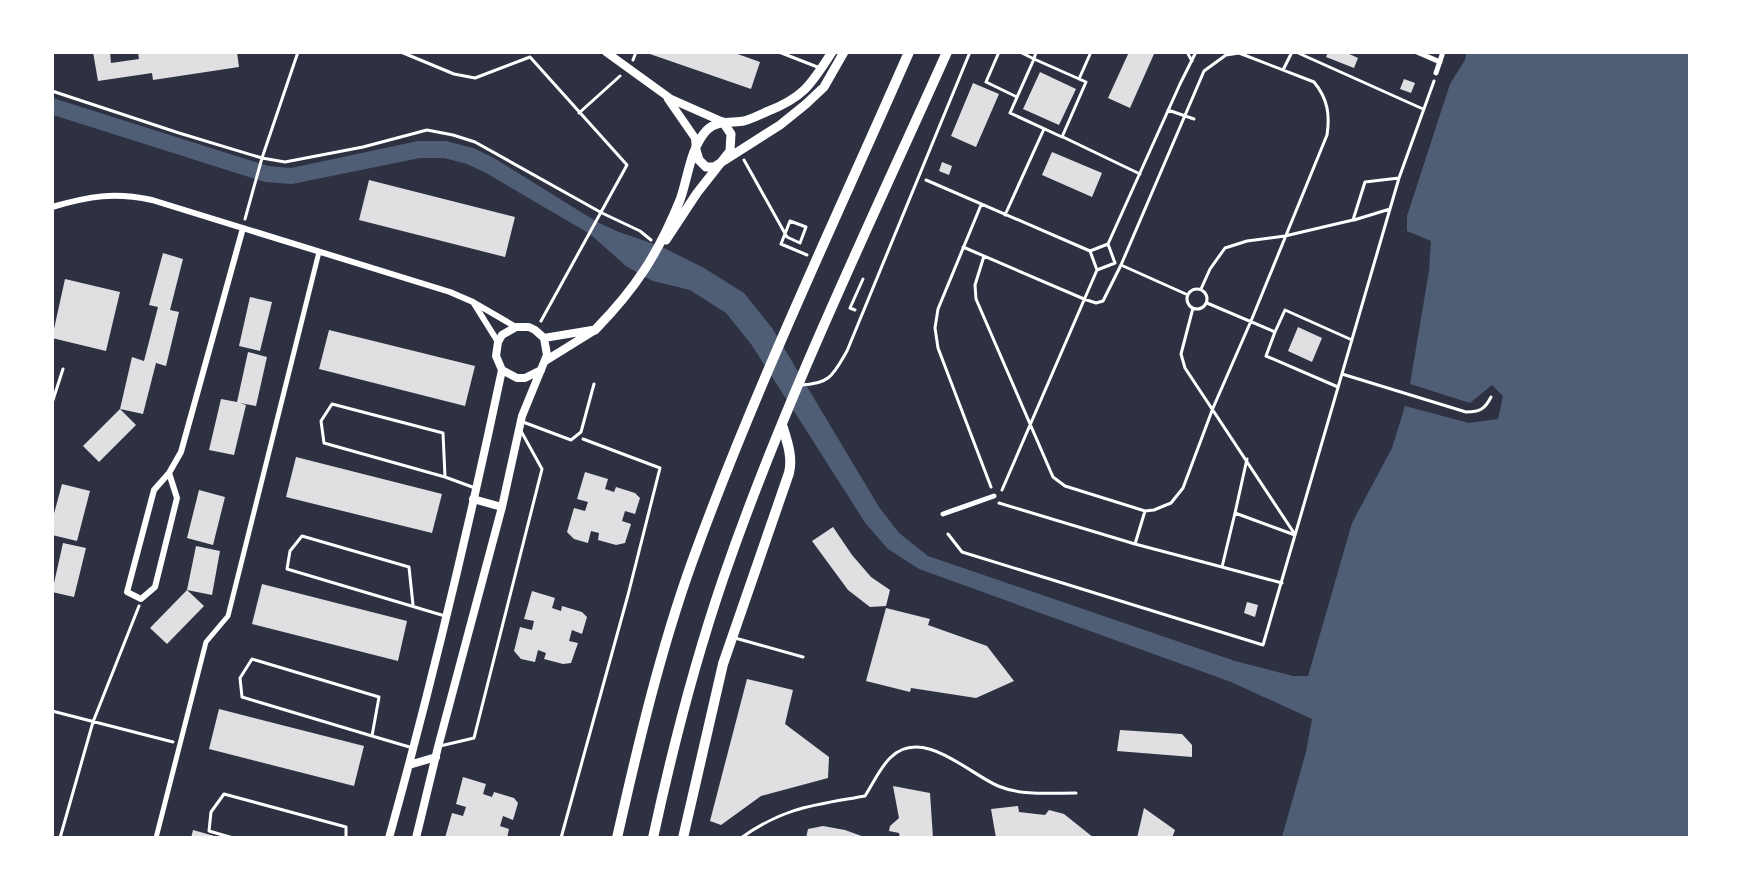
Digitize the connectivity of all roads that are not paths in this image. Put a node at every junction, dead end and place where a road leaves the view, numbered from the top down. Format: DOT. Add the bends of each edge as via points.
graph roads {
  1 [pos="606,52"];
  2 [pos="779,52"];
  3 [pos="832,52"];
  4 [pos="844,52"];
  5 [pos="909,52"];
  6 [pos="947,52"];
  7 [pos="970,52"];
  8 [pos="1417,52"];
  9 [pos="1443,52"];
  10 [pos="1440,62"];
  11 [pos="822,69"];
  12 [pos="1437,73"];
  13 [pos="660,90"];
  14 [pos="723,122"];
  15 [pos="696,150"];
  16 [pos="723,162"];
  17 [pos="52,207"];
  18 [pos="243,228"];
  19 [pos="660,246"];
  20 [pos="319,252"];
  21 [pos="473,302"];
  22 [pos="516,327"];
  23 [pos="595,330"];
  24 [pos="544,338"];
  25 [pos="498,342"];
  26 [pos="545,362"];
  27 [pos="502,370"];
  28 [pos="541,370"];
  29 [pos="594,384"];
  30 [pos="799,385"];
  31 [pos="520,425"];
  32 [pos="782,425"];
  33 [pos="169,473"];
  34 [pos="445,477"];
  35 [pos="477,489"];
  36 [pos="994,496"];
  37 [pos="473,499"];
  38 [pos="502,507"];
  39 [pos="943,514"];
  40 [pos="412,605"];
  41 [pos="445,616"];
  42 [pos="732,638"];
  43 [pos="802,657"];
  44 [pos="372,736"];
  45 [pos="438,747"];
  46 [pos="413,748"];
  47 [pos="436,757"];
  48 [pos="409,765"];
  49 [pos="1076,793"];
  50 [pos="418,836"];
  51 [pos="156,837"];
  52 [pos="233,837"];
  53 [pos="346,837"];
  54 [pos="389,837"];
  55 [pos="617,837"];
  56 [pos="653,837"];
  57 [pos="683,837"];
  58 [pos="741,837"];
  1 -- 13 [label="street"];
  2 -- 11 [label="lane"];
  3 -- 11 [label="main road"];
  4 -- 16 [label="main road" via="824,87 780,125"];
  5 -- 55 [label="highway" via="752,408 692,563 647,711"];
  6 -- 30 [label="highway"];
  7 -- 30 [label="lane" via="847,351 833,375 817,385"];
  8 -- 10 [label="street"];
  9 -- 10 [label="street"];
  10 -- 12 [label="street"];
  11 -- 14 [label="main road" via="788,103 745,120"];
  13 -- 14 [label="street" via="671,99"];
  13 -- 15 [label="street" via="695,138"];
  14 -- 15 [label="main road" via="707,129"];
  14 -- 16 [label="main road" via="731,134 731,144"];
  15 -- 16 [label="main road" via="706,167"];
  15 -- 19 [label="main road"];
  16 -- 19 [label="main road"];
  17 -- 18 [label="street" via="107,194 131,196"];
  18 -- 20 [label="street"];
  18 -- 33 [label="street" via="181,452"];
  19 -- 23 [label="main road" via="643,276"];
  20 -- 21 [label="street"];
  20 -- 51 [label="street" via="228,616 206,642"];
  21 -- 22 [label="street"];
  21 -- 25 [label="street"];
  22 -- 24 [label="street" via="536,330"];
  22 -- 25 [label="street"];
  23 -- 24 [label="street"];
  23 -- 26 [label="street"];
  24 -- 26 [label="street" via="548,355"];
  25 -- 27 [label="street" via="496,356"];
  26 -- 28 [label="street"];
  27 -- 28 [label="street" via="517,378"];
  27 -- 35 [label="street"];
  28 -- 31 [label="street"];
  29 -- 31 [label="lane" via="581,432 571,440"];
  30 -- 32 [label="highway"];
  31 -- 38 [label="street"];
  31 -- 45 [label="lane" via="542,469 477,727 474,738"];
  32 -- 42 [label="highway" via="791,465"];
  32 -- 56 [label="highway" via="705,634"];
  33 -- 33 [label="street" via="177,498 155,587 141,599 127,592 154,490"];
  34 -- 34 [label="lane" via="443,434 332,404 321,421 324,443"];
  34 -- 35 [label="lane"];
  35 -- 37 [label="street"];
  36 -- 39 [label="street"];
  37 -- 38 [label="street"];
  37 -- 41 [label="street"];
  38 -- 45 [label="street"];
  40 -- 40 [label="lane" via="409,567 302,536 290,551 287,569"];
  40 -- 41 [label="lane"];
  41 -- 46 [label="street"];
  42 -- 43 [label="lane"];
  42 -- 57 [label="highway"];
  44 -- 44 [label="lane" via="380,698 252,659 240,678 242,697"];
  44 -- 46 [label="lane"];
  45 -- 47 [label="street"];
  46 -- 48 [label="street"];
  47 -- 48 [label="street"];
  47 -- 50 [label="street"];
  48 -- 54 [label="street"];
  49 -- 58 [label="lane" via="1008,789 939,752 915,748 893,755 865,796 787,812"];
  52 -- 53 [label="lane" via="209,831 211,812 224,794 346,827"];
}
